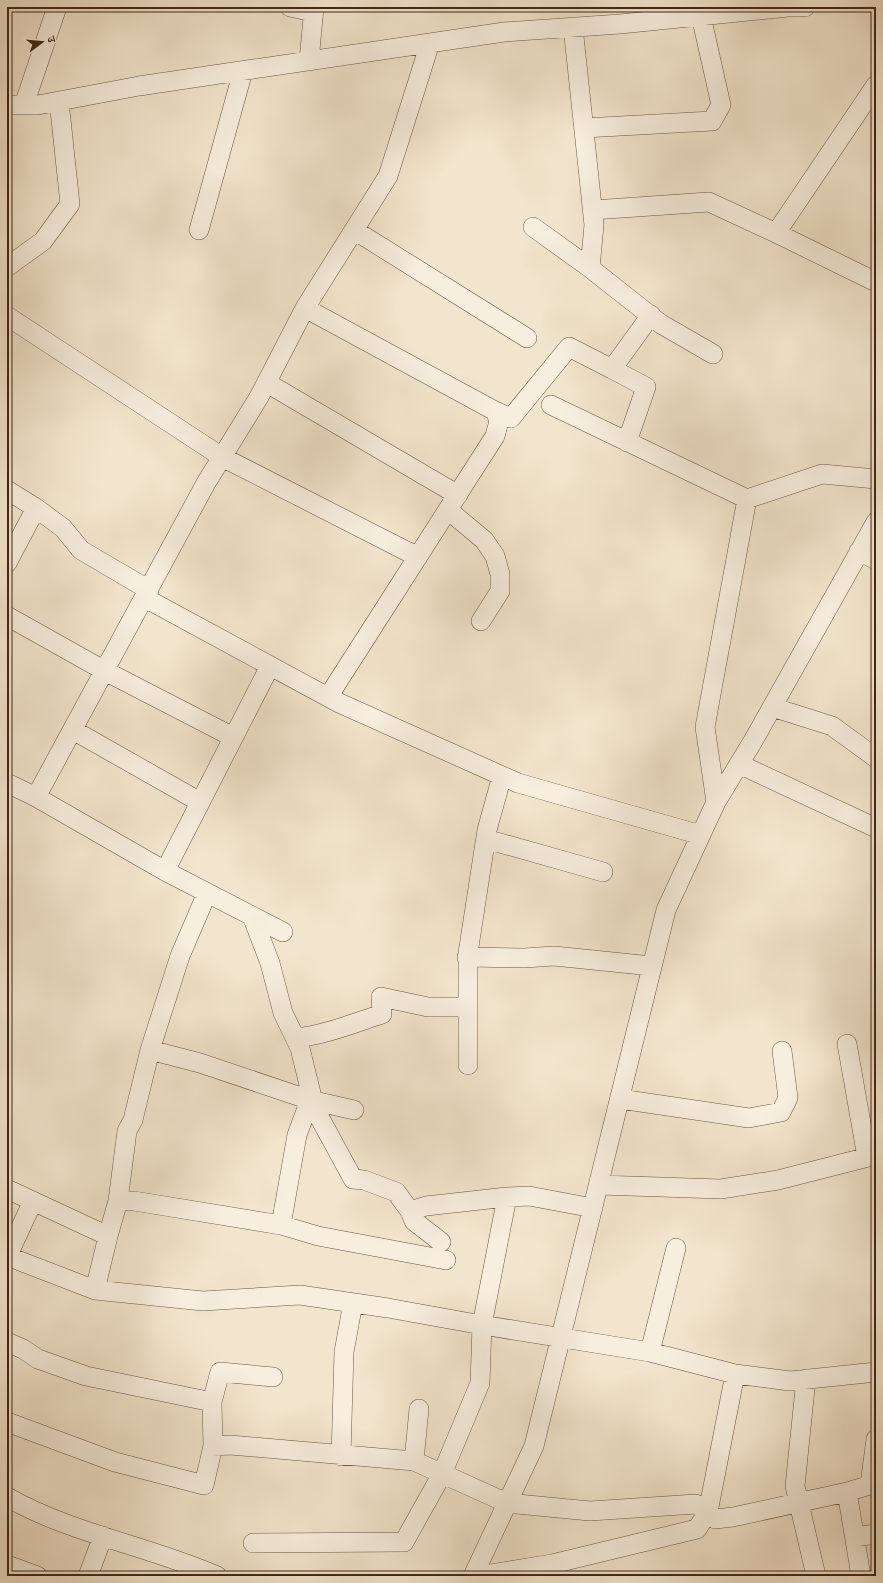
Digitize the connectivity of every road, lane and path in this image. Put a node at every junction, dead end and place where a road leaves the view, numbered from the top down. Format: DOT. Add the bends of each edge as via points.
graph roads {
  1 [pos="57,7"];
  2 [pos="290,7"];
  3 [pos="805,7"];
  4 [pos="313,9"];
  5 [pos="703,12"];
  6 [pos="572,27"];
  7 [pos="430,43"];
  8 [pos="309,61"];
  9 [pos="243,71"];
  10 [pos="876,85"];
  11 [pos="59,101"];
  12 [pos="16,105"];
  13 [pos="584,128"];
  14 [pos="593,210"];
  15 [pos="533,227"];
  16 [pos="200,230"];
  17 [pos="354,230"];
  18 [pos="776,233"];
  19 [pos="7,267"];
  20 [pos="590,268"];
  21 [pos="876,282"];
  22 [pos="305,308"];
  23 [pos="651,315"];
  24 [pos="7,316"];
  25 [pos="526,338"];
  26 [pos="713,354"];
  27 [pos="612,369"];
  28 [pos="267,382"];
  29 [pos="552,405"];
  30 [pos="495,411"];
  31 [pos="627,442"];
  32 [pos="222,457"];
  33 [pos="876,479"];
  34 [pos="7,490"];
  35 [pos="747,499"];
  36 [pos="453,502"];
  37 [pos="36,508"];
  38 [pos="876,522"];
  39 [pos="868,555"];
  40 [pos="418,557"];
  41 [pos="7,563"];
  42 [pos="147,594"];
  43 [pos="7,616"];
  44 [pos="481,622"];
  45 [pos="270,666"];
  46 [pos="105,670"];
  47 [pos="328,697"];
  48 [pos="772,707"];
  49 [pos="73,730"];
  50 [pos="233,737"];
  51 [pos="876,758"];
  52 [pos="739,764"];
  53 [pos="502,776"];
  54 [pos="7,783"];
  55 [pos="36,797"];
  56 [pos="200,802"];
  57 [pos="716,802"];
  58 [pos="876,828"];
  59 [pos="701,835"];
  60 [pos="486,839"];
  61 [pos="165,871"];
  62 [pos="603,872"];
  63 [pos="207,893"];
  64 [pos="252,916"];
  65 [pos="283,932"];
  66 [pos="468,957"];
  67 [pos="652,966"];
  68 [pos="468,1007"];
  69 [pos="296,1038"];
  70 [pos="847,1044"];
  71 [pos="150,1050"];
  72 [pos="782,1051"];
  73 [pos="468,1065"];
  74 [pos="620,1099"];
  75 [pos="310,1100"];
  76 [pos="354,1110"];
  77 [pos="872,1156"];
  78 [pos="599,1185"];
  79 [pos="7,1190"];
  80 [pos="507,1197"];
  81 [pos="118,1201"];
  82 [pos="33,1202"];
  83 [pos="593,1208"];
  84 [pos="410,1211"];
  85 [pos="281,1226"];
  86 [pos="108,1236"];
  87 [pos="441,1242"];
  88 [pos="676,1248"];
  89 [pos="7,1256"];
  90 [pos="446,1260"];
  91 [pos="96,1290"];
  92 [pos="353,1303"];
  93 [pos="482,1325"];
  94 [pos="561,1338"];
  95 [pos="7,1342"];
  96 [pos="650,1352"];
  97 [pos="876,1372"];
  98 [pos="735,1374"];
  99 [pos="273,1376"];
  100 [pos="806,1379"];
  101 [pos="212,1402"];
  102 [pos="419,1409"];
  103 [pos="9,1427"];
  104 [pos="876,1439"];
  105 [pos="213,1446"];
  106 [pos="341,1456"];
  107 [pos="414,1461"];
  108 [pos="442,1474"];
  109 [pos="873,1485"];
  110 [pos="848,1492"];
  111 [pos="7,1497"];
  112 [pos="507,1503"];
  113 [pos="798,1503"];
  114 [pos="708,1512"];
  115 [pos="876,1534"];
  116 [pos="103,1536"];
  117 [pos="855,1537"];
  118 [pos="253,1543"];
  119 [pos="7,1565"];
  120 [pos="37,1576"];
  121 [pos="88,1576"];
  122 [pos="217,1576"];
  123 [pos="473,1576"];
  124 [pos="478,1576"];
  125 [pos="816,1576"];
  126 [pos="861,1576"];
  1 -- 12 [label="street"];
  2 -- 4 [label="street"];
  3 -- 5 [label="street"];
  4 -- 8 [label="street"];
  5 -- 6 [label="street"];
  5 -- 13 [label="street" via="720,105 712,121"];
  6 -- 7 [label="street" via="504,32"];
  6 -- 13 [label="street"];
  7 -- 8 [label="street"];
  7 -- 17 [label="street" via="388,176"];
  8 -- 9 [label="street"];
  9 -- 11 [label="street"];
  9 -- 16 [label="street"];
  10 -- 18 [label="street"];
  11 -- 12 [label="street" via="38,105"];
  11 -- 19 [label="street" via="70,204 43,241"];
  13 -- 14 [label="street"];
  14 -- 18 [label="street" via="709,202"];
  14 -- 20 [label="street"];
  15 -- 20 [label="street"];
  17 -- 22 [label="street"];
  17 -- 25 [label="street"];
  18 -- 21 [label="street"];
  20 -- 23 [label="street"];
  22 -- 28 [label="street"];
  22 -- 30 [label="street"];
  23 -- 26 [label="street" via="661,324"];
  23 -- 27 [label="street"];
  24 -- 32 [label="street"];
  27 -- 30 [label="street" via="569,347 511,418"];
  27 -- 31 [label="street" via="646,387"];
  28 -- 32 [label="street"];
  28 -- 36 [label="street"];
  29 -- 31 [label="street"];
  30 -- 36 [label="street" via="499,421 495,436"];
  31 -- 35 [label="street"];
  32 -- 40 [label="street"];
  32 -- 42 [label="street"];
  33 -- 35 [label="street" via="822,474"];
  34 -- 37 [label="street"];
  35 -- 57 [label="street" via="705,727"];
  36 -- 40 [label="street"];
  36 -- 44 [label="street" via="495,556 500,574 500,591"];
  37 -- 41 [label="street"];
  37 -- 42 [label="street" via="63,528 81,550"];
  38 -- 39 [label="street"];
  39 -- 48 [label="street"];
  40 -- 47 [label="street"];
  42 -- 45 [label="street"];
  42 -- 46 [label="street"];
  43 -- 46 [label="street"];
  45 -- 47 [label="street"];
  45 -- 50 [label="street"];
  46 -- 49 [label="street"];
  46 -- 50 [label="street"];
  47 -- 53 [label="street"];
  48 -- 51 [label="street" via="832,726"];
  48 -- 52 [label="street"];
  49 -- 55 [label="street"];
  49 -- 56 [label="street"];
  50 -- 56 [label="street"];
  52 -- 57 [label="street"];
  52 -- 58 [label="street"];
  53 -- 59 [label="street" via="518,783"];
  53 -- 60 [label="street"];
  54 -- 55 [label="street"];
  55 -- 61 [label="street"];
  56 -- 61 [label="street"];
  57 -- 59 [label="street"];
  59 -- 67 [label="street" via="666,910"];
  60 -- 62 [label="street"];
  60 -- 66 [label="street"];
  61 -- 63 [label="street"];
  63 -- 64 [label="street"];
  63 -- 71 [label="street" via="180,956"];
  64 -- 65 [label="street"];
  64 -- 69 [label="street" via="270,963 283,1014"];
  66 -- 67 [label="street" via="554,956"];
  66 -- 68 [label="street"];
  67 -- 74 [label="street"];
  68 -- 69 [label="street" via="428,1006 381,997 382,1014 335,1030"];
  68 -- 73 [label="street"];
  69 -- 75 [label="street" via="306,1069"];
  70 -- 77 [label="street"];
  71 -- 75 [label="street" via="200,1063"];
  71 -- 81 [label="street" via="133,1120 127,1131"];
  72 -- 74 [label="street" via="788,1098 781,1112 749,1118"];
  74 -- 78 [label="street"];
  75 -- 76 [label="street"];
  75 -- 84 [label="street" via="353,1178 396,1192"];
  75 -- 85 [label="street" via="297,1135"];
  77 -- 78 [label="street" via="778,1180 721,1189"];
  78 -- 83 [label="street"];
  79 -- 82 [label="street"];
  80 -- 83 [label="street" via="529,1196"];
  80 -- 84 [label="street" via="426,1206"];
  80 -- 93 [label="street"];
  81 -- 85 [label="street" via="134,1201"];
  81 -- 86 [label="street"];
  82 -- 86 [label="street"];
  82 -- 89 [label="street"];
  83 -- 94 [label="street"];
  84 -- 87 [label="street" via="414,1221"];
  85 -- 90 [label="street" via="318,1236"];
  86 -- 91 [label="street"];
  88 -- 96 [label="street"];
  89 -- 91 [label="street"];
  91 -- 92 [label="street" via="203,1300 300,1295"];
  92 -- 93 [label="street"];
  92 -- 106 [label="street" via="344,1352"];
  93 -- 94 [label="street"];
  93 -- 108 [label="street" via="480,1383"];
  94 -- 96 [label="street"];
  94 -- 112 [label="street" via="534,1446"];
  95 -- 101 [label="street" via="38,1359 86,1376"];
  96 -- 98 [label="street"];
  97 -- 100 [label="street"];
  98 -- 100 [label="street" via="790,1381"];
  98 -- 114 [label="street"];
  99 -- 101 [label="street" via="220,1372"];
  100 -- 113 [label="street" via="795,1486"];
  101 -- 105 [label="street"];
  102 -- 107 [label="street"];
  103 -- 105 [label="street" via="115,1462 204,1485"];
  104 -- 109 [label="street"];
  105 -- 106 [label="street" via="230,1445"];
  106 -- 107 [label="street"];
  107 -- 108 [label="street"];
  108 -- 112 [label="street"];
  108 -- 118 [label="street" via="404,1542"];
  109 -- 110 [label="street"];
  110 -- 113 [label="street"];
  110 -- 117 [label="street"];
  111 -- 116 [label="street" via="28,1509"];
  112 -- 114 [label="street" via="590,1511 696,1504"];
  112 -- 123 [label="street"];
  113 -- 114 [label="street" via="715,1519"];
  113 -- 125 [label="street"];
  114 -- 124 [label="street" via="697,1529 552,1564"];
  115 -- 117 [label="street"];
  116 -- 121 [label="street"];
  116 -- 122 [label="street" via="198,1567"];
  117 -- 126 [label="street"];
  119 -- 120 [label="street"];
}
